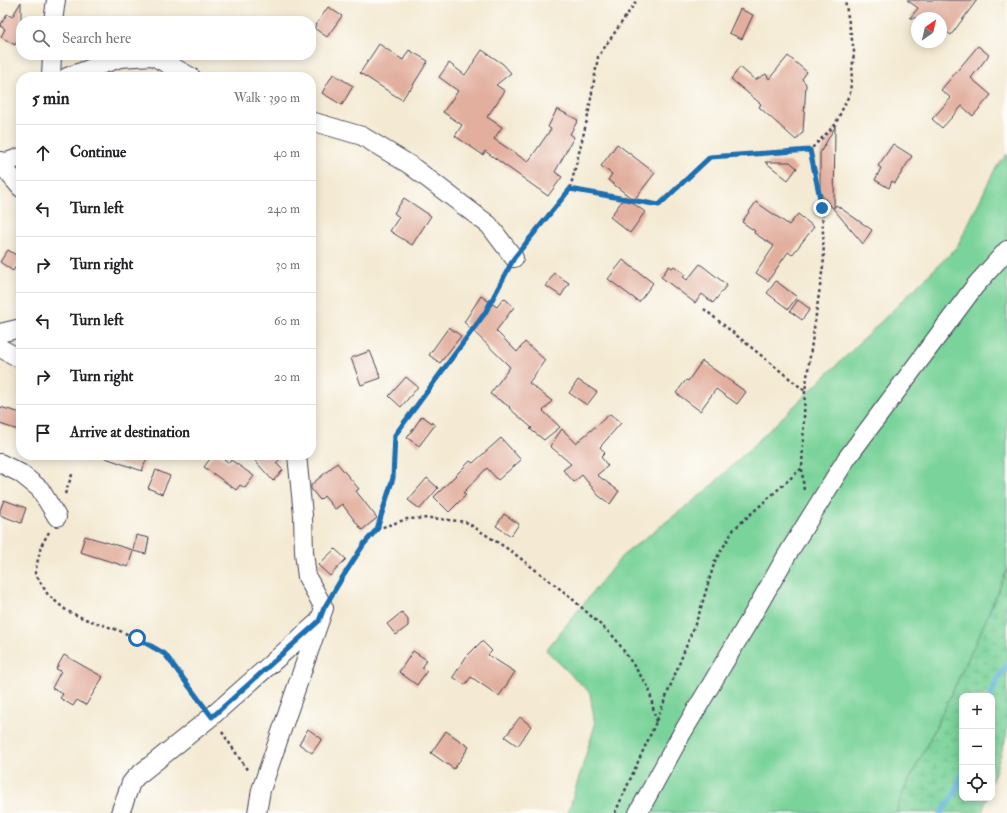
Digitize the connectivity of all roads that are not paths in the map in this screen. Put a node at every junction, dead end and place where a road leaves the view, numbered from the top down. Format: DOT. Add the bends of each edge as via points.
graph roads {
  1 [pos="56,0"];
  2 [pos="54,16"];
  3 [pos="52,60"];
  4 [pos="114,60"];
  5 [pos="160,60"];
  6 [pos="51,72"];
  7 [pos="81,72"];
  8 [pos="182,72"];
  9 [pos="316,122"];
  10 [pos="16,159"];
  11 [pos="0,162"];
  12 [pos="16,182"];
  13 [pos="1007,250"];
  14 [pos="514,258"];
  15 [pos="16,329"];
  16 [pos="0,333"];
  17 [pos="0,348"];
  18 [pos="16,356"];
  19 [pos="298,460"];
  20 [pos="0,463"];
  21 [pos="57,517"];
  22 [pos="322,614"];
  23 [pos="120,813"];
  24 [pos="257,813"];
  25 [pos="638,813"];
  1 -- 2 [label="street"];
  3 -- 6 [label="street"];
  4 -- 7 [label="street"];
  5 -- 8 [label="street"];
  9 -- 14 [label="street" via="362,136 410,165 489,225"];
  10 -- 11 [label="street"];
  11 -- 12 [label="street"];
  13 -- 25 [label="street" via="975,286 847,458 681,735"];
  15 -- 16 [label="street"];
  17 -- 18 [label="street"];
  19 -- 22 [label="street" via="307,577"];
  20 -- 21 [label="street" via="20,473 40,489"];
  22 -- 23 [label="street" via="212,717 136,777 131,783"];
  22 -- 24 [label="street" via="261,790"];
}
